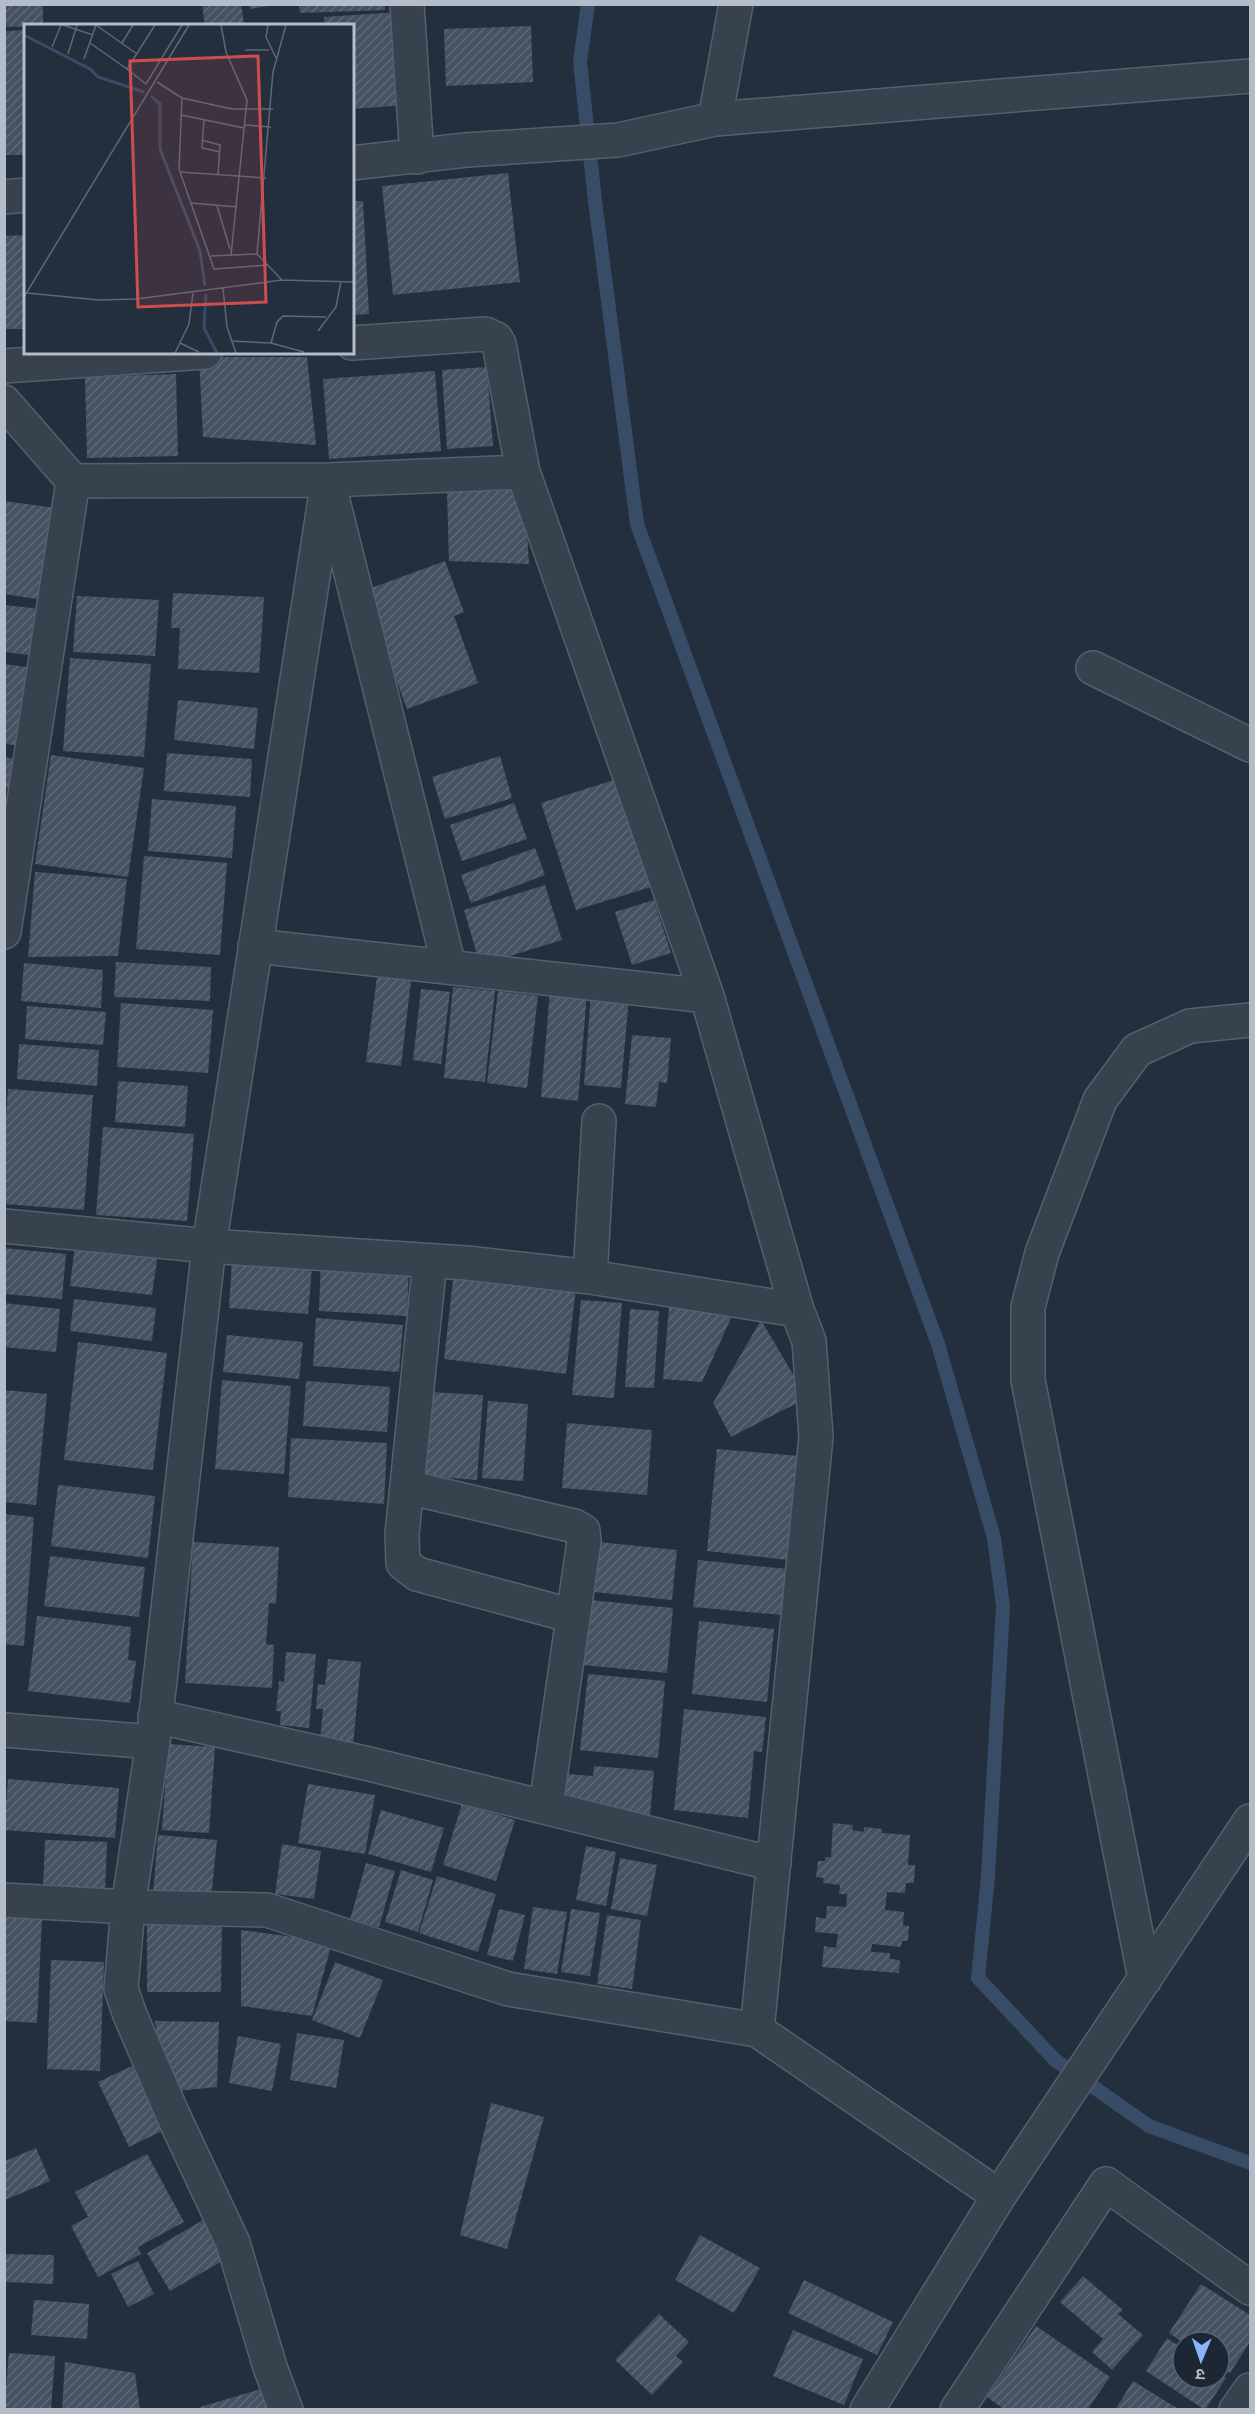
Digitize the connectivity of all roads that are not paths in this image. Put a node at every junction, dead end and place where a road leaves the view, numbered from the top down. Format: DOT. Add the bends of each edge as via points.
graph roads {
  1 [pos="407,4"];
  2 [pos="736,4"];
  3 [pos="1251,76"];
  4 [pos="715,119"];
  5 [pos="417,157"];
  6 [pos="354,163"];
  7 [pos="24,195"];
  8 [pos="4,197"];
  9 [pos="354,343"];
  10 [pos="176,354"];
  11 [pos="4,366"];
  12 [pos="4,402"];
  13 [pos="523,471"];
  14 [pos="328,480"];
  15 [pos="73,481"];
  16 [pos="1093,668"];
  17 [pos="1251,745"];
  18 [pos="4,932"];
  19 [pos="255,946"];
  20 [pos="449,966"];
  21 [pos="707,996"];
  22 [pos="1251,1020"];
  23 [pos="599,1121"];
  24 [pos="4,1226"];
  25 [pos="209,1246"];
  26 [pos="430,1261"];
  27 [pos="590,1277"];
  28 [pos="797,1310"];
  29 [pos="407,1487"];
  30 [pos="573,1616"];
  31 [pos="154,1729"];
  32 [pos="4,1730"];
  33 [pos="546,1806"];
  34 [pos="1251,1821"];
  35 [pos="774,1864"];
  36 [pos="4,1900"];
  37 [pos="128,1907"];
  38 [pos="1145,1979"];
  39 [pos="757,2030"];
  40 [pos="999,2196"];
  41 [pos="1251,2288"];
  42 [pos="1251,2390"];
  43 [pos="286,2409"];
  44 [pos="867,2409"];
  45 [pos="957,2409"];
  46 [pos="1236,2409"];
  1 -- 5 [label="street"];
  2 -- 4 [label="street"];
  3 -- 4 [label="street"];
  4 -- 5 [label="street" via="618,140"];
  5 -- 6 [label="street"];
  7 -- 8 [label="street"];
  9 -- 13 [label="street" via="485,334 496,339"];
  10 -- 11 [label="street"];
  12 -- 15 [label="street"];
  13 -- 14 [label="street"];
  13 -- 21 [label="street"];
  14 -- 15 [label="street"];
  14 -- 19 [label="street"];
  14 -- 20 [label="street"];
  15 -- 18 [label="street"];
  16 -- 17 [label="street"];
  19 -- 20 [label="street"];
  19 -- 25 [label="street"];
  20 -- 21 [label="street"];
  21 -- 28 [label="street"];
  22 -- 38 [label="street" via="1190,1026 1137,1050 1100,1100 1042,1253 1028,1307 1028,1380"];
  23 -- 27 [label="street"];
  24 -- 25 [label="street"];
  25 -- 26 [label="street"];
  25 -- 31 [label="street"];
  26 -- 27 [label="street"];
  26 -- 29 [label="street"];
  27 -- 28 [label="street"];
  28 -- 35 [label="street" via="808,1341 816,1437"];
  29 -- 30 [label="street" via="401,1555 408,1570"];
  29 -- 30 [label="street" via="583,1531"];
  30 -- 33 [label="street"];
  31 -- 32 [label="street"];
  31 -- 33 [label="street"];
  31 -- 37 [label="street"];
  33 -- 35 [label="street"];
  34 -- 38 [label="street"];
  35 -- 39 [label="street"];
  36 -- 37 [label="street"];
  37 -- 39 [label="street" via="267,1910 508,1989"];
  37 -- 43 [label="street" via="121,1989 160,2085 233,2243"];
  38 -- 40 [label="street"];
  39 -- 40 [label="street"];
  40 -- 44 [label="street"];
  41 -- 45 [label="street" via="1106,2184"];
  42 -- 46 [label="street"];
}
